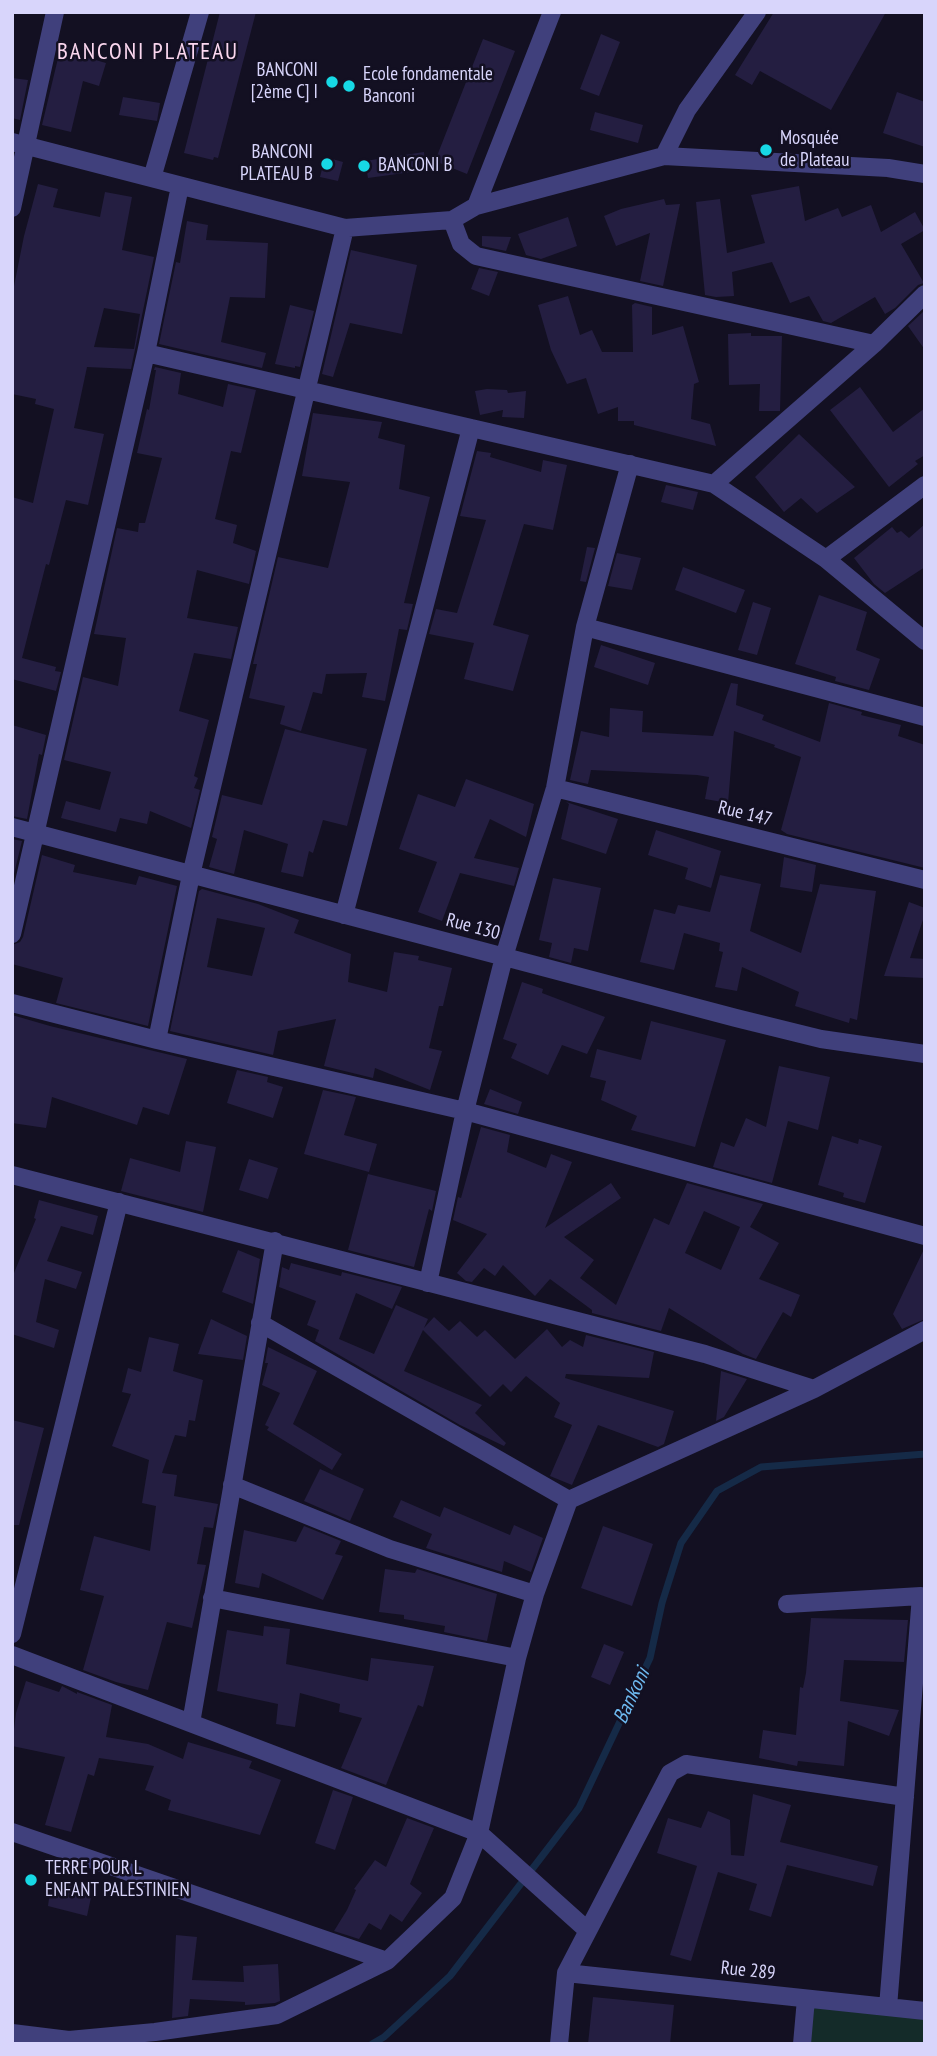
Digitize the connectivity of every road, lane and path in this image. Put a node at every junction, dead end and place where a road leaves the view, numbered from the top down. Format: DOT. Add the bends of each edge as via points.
graph roads {
  1 [pos="55,12"];
  2 [pos="200,12"];
  3 [pos="552,12"];
  4 [pos="757,12"];
  5 [pos="19,144"];
  6 [pos="664,156"];
  7 [pos="925,174"];
  8 [pos="152,178"];
  9 [pos="180,186"];
  10 [pos="476,206"];
  11 [pos="12,208"];
  12 [pos="452,220"];
  13 [pos="345,228"];
  14 [pos="925,294"];
  15 [pos="874,344"];
  16 [pos="146,353"];
  17 [pos="308,390"];
  18 [pos="471,428"];
  19 [pos="629,464"];
  20 [pos="714,484"];
  21 [pos="925,485"];
  22 [pos="826,559"];
  23 [pos="585,627"];
  24 [pos="925,642"];
  25 [pos="925,717"];
  26 [pos="555,788"];
  27 [pos="12,827"];
  28 [pos="37,834"];
  29 [pos="191,874"];
  30 [pos="925,880"];
  31 [pos="345,915"];
  32 [pos="12,933"];
  33 [pos="504,957"];
  34 [pos="12,1003"];
  35 [pos="158,1040"];
  36 [pos="925,1054"];
  37 [pos="465,1111"];
  38 [pos="12,1175"];
  39 [pos="119,1202"];
  40 [pos="925,1236"];
  41 [pos="275,1241"];
  42 [pos="428,1283"];
  43 [pos="260,1323"];
  44 [pos="925,1330"];
  45 [pos="814,1389"];
  46 [pos="232,1485"];
  47 [pos="569,1500"];
  48 [pos="535,1594"];
  49 [pos="212,1598"];
  50 [pos="787,1604"];
  51 [pos="12,1634"];
  52 [pos="12,1654"];
  53 [pos="517,1658"];
  54 [pos="920,1665"];
  55 [pos="191,1723"];
  56 [pos="917,1747"];
  57 [pos="905,1797"];
  58 [pos="12,1832"];
  59 [pos="479,1833"];
  60 [pos="587,1930"];
  61 [pos="387,1961"];
  62 [pos="566,1972"];
  63 [pos="806,1999"];
  64 [pos="888,2007"];
  65 [pos="925,2011"];
  66 [pos="12,2033"];
  67 [pos="559,2044"];
  68 [pos="802,2044"];
  1 -- 5 [label="street"];
  2 -- 8 [label="street"];
  3 -- 10 [label="street"];
  4 -- 6 [label="street" via="687,110"];
  5 -- 8 [label="street"];
  5 -- 11 [label="street"];
  6 -- 7 [label="street" via="888,167"];
  6 -- 10 [label="street"];
  8 -- 9 [label="street"];
  9 -- 13 [label="street"];
  9 -- 16 [label="street"];
  10 -- 12 [label="street"];
  12 -- 13 [label="street"];
  12 -- 15 [label="street" via="461,244 475,256"];
  13 -- 17 [label="street"];
  14 -- 15 [label="street"];
  15 -- 20 [label="street"];
  16 -- 17 [label="street"];
  16 -- 28 [label="street"];
  17 -- 18 [label="street"];
  17 -- 29 [label="street"];
  18 -- 19 [label="street"];
  18 -- 31 [label="street"];
  19 -- 20 [label="street"];
  19 -- 23 [label="street"];
  20 -- 22 [label="street"];
  21 -- 22 [label="street"];
  22 -- 24 [label="street"];
  23 -- 25 [label="street"];
  23 -- 26 [label="street"];
  26 -- 30 [label="street, Rue 147"];
  26 -- 33 [label="street"];
  27 -- 28 [label="street, Rue 130"];
  28 -- 29 [label="street, Rue 130"];
  28 -- 32 [label="street"];
  29 -- 31 [label="street, Rue 130"];
  29 -- 35 [label="street"];
  31 -- 33 [label="street, Rue 130"];
  33 -- 36 [label="street, Rue 130" via="821,1039"];
  33 -- 37 [label="street"];
  34 -- 35 [label="street"];
  35 -- 37 [label="street"];
  37 -- 40 [label="street"];
  37 -- 42 [label="street"];
  38 -- 39 [label="street"];
  39 -- 41 [label="street"];
  39 -- 51 [label="street"];
  41 -- 42 [label="street"];
  41 -- 43 [label="street"];
  42 -- 45 [label="street" via="705,1354"];
  43 -- 46 [label="street"];
  43 -- 47 [label="street"];
  44 -- 45 [label="street"];
  45 -- 47 [label="street"];
  46 -- 48 [label="street" via="390,1549"];
  46 -- 49 [label="street"];
  47 -- 48 [label="street"];
  48 -- 53 [label="street"];
  49 -- 53 [label="street"];
  49 -- 55 [label="street"];
  50 -- 54 [label="street" via="921,1596"];
  52 -- 55 [label="street"];
  53 -- 59 [label="street"];
  54 -- 56 [label="street"];
  55 -- 59 [label="street"];
  56 -- 57 [label="street"];
  57 -- 60 [label="street" via="686,1763 670,1773"];
  57 -- 64 [label="street"];
  58 -- 61 [label="street"];
  59 -- 60 [label="street"];
  59 -- 61 [label="street" via="453,1898"];
  60 -- 62 [label="street"];
  61 -- 66 [label="street" via="277,2015 69,2040"];
  62 -- 63 [label="street, Rue 289"];
  62 -- 67 [label="street"];
  63 -- 64 [label="street, Rue 289"];
  63 -- 68 [label="street"];
  64 -- 65 [label="street, Rue 289"];
}
